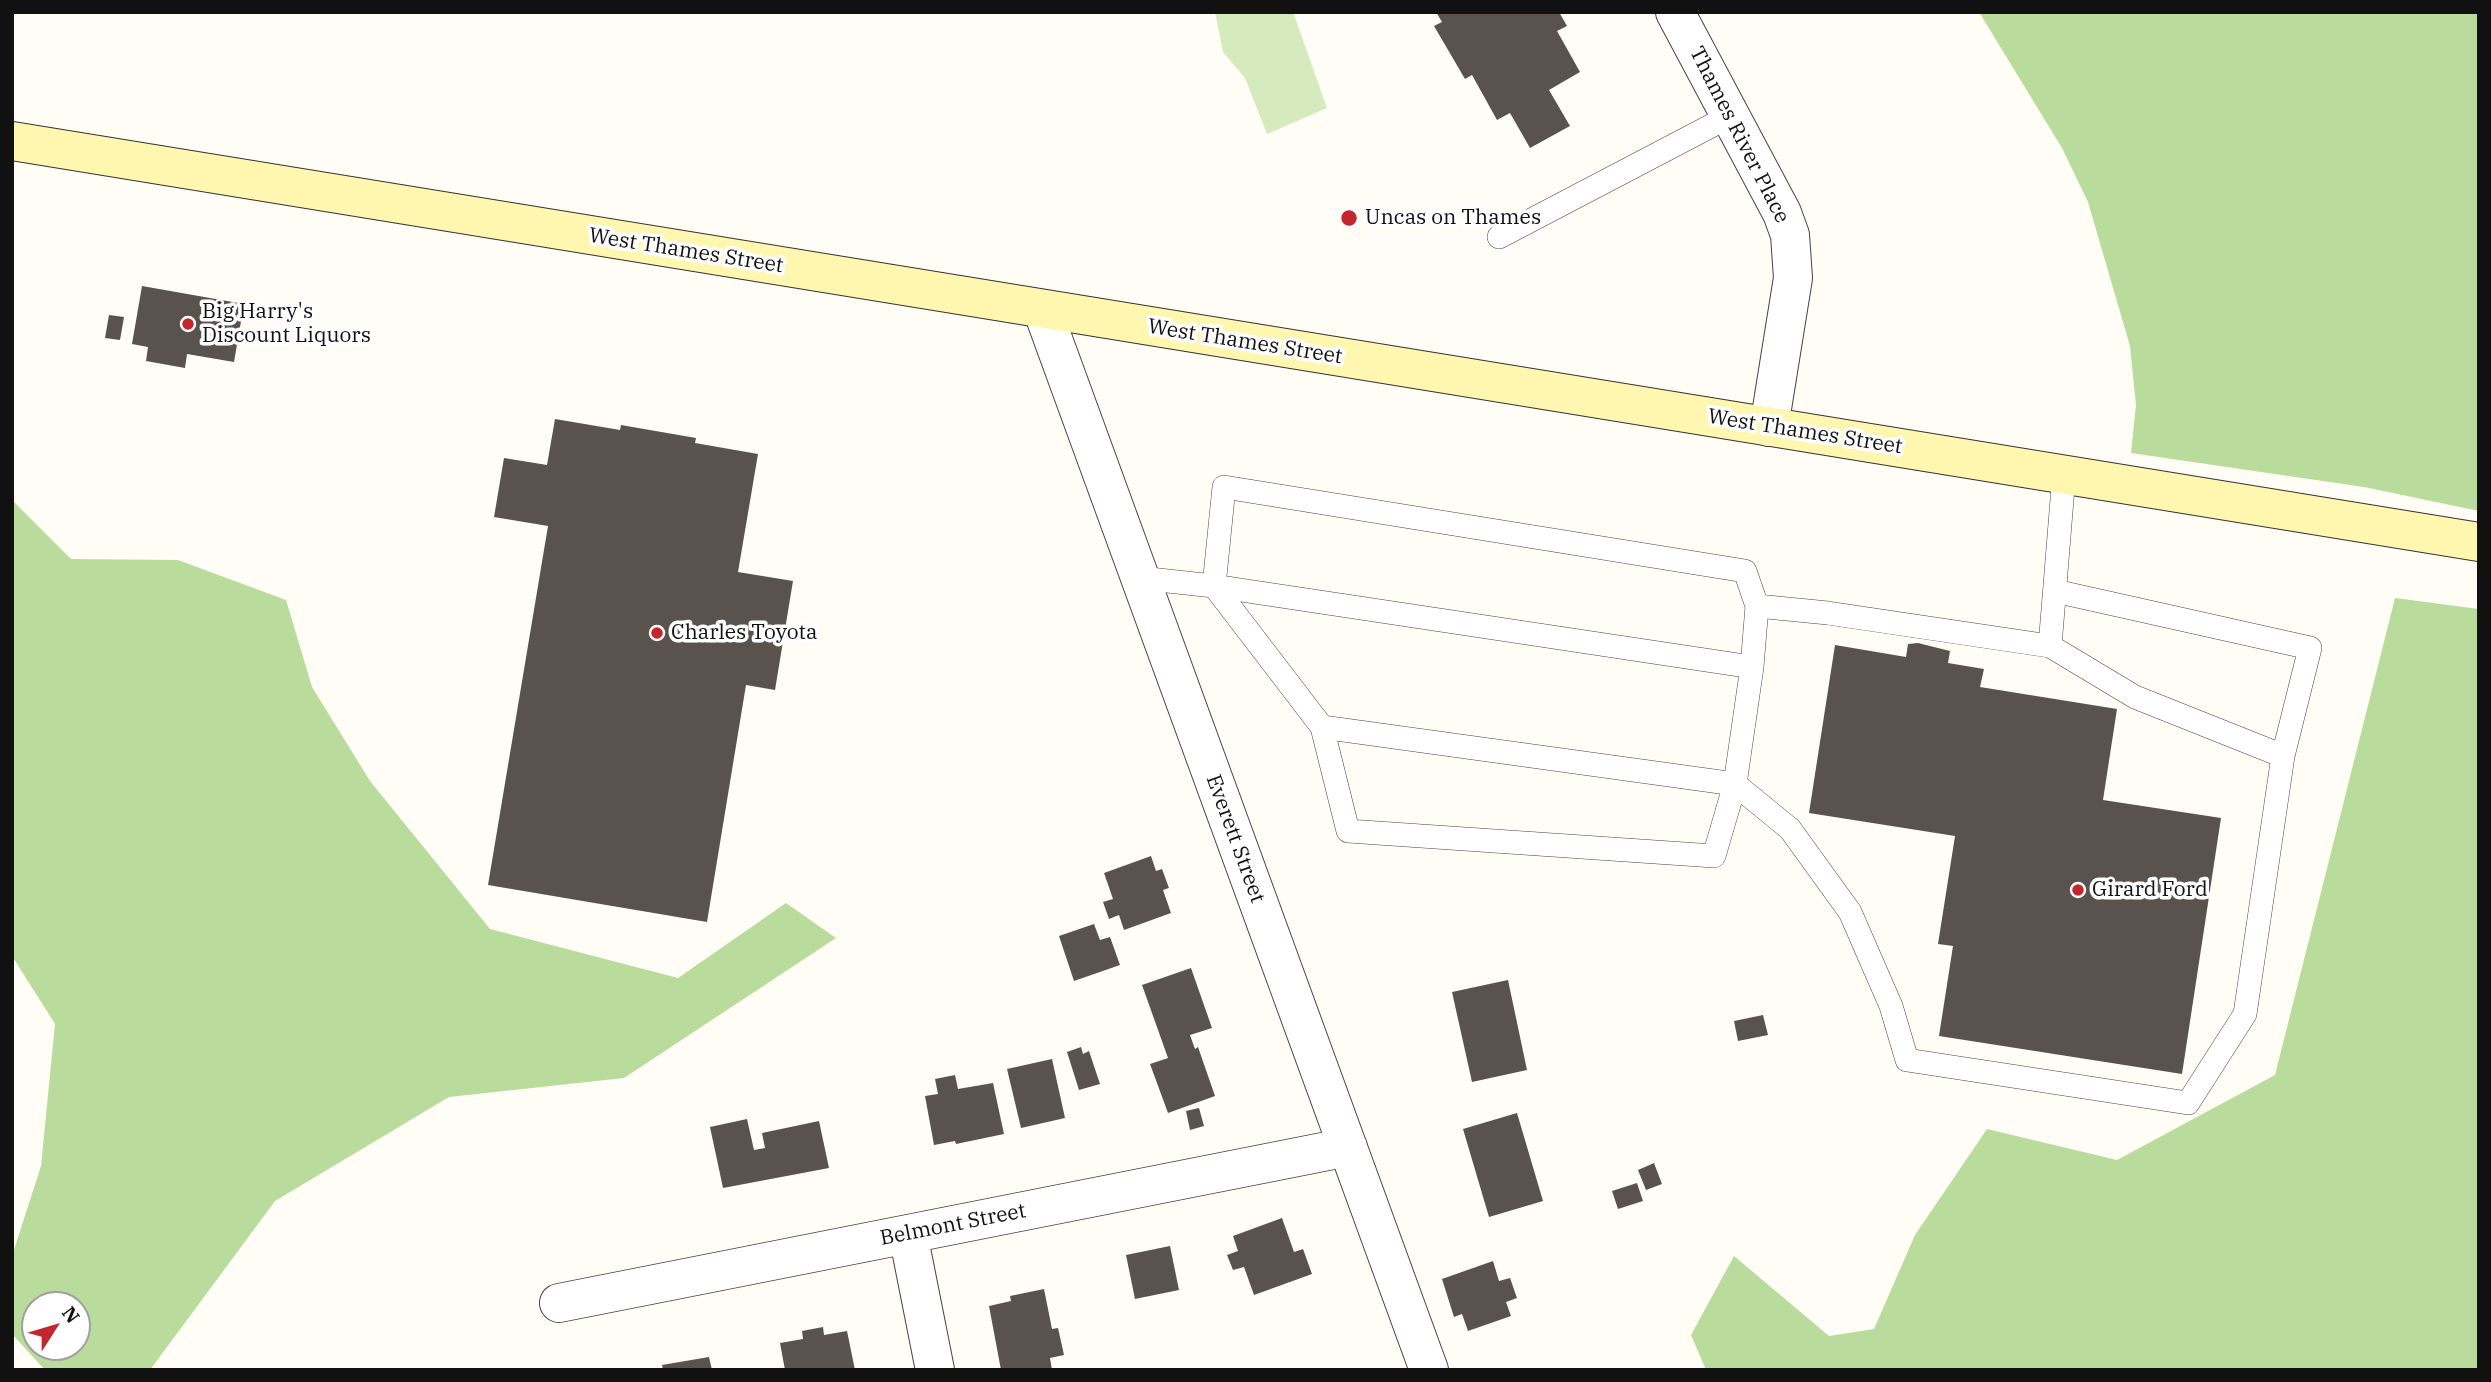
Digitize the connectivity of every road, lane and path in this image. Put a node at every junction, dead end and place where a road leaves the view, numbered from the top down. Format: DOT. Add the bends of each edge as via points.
graph roads {
  1 [pos="1675,12"];
  2 [pos="1730,116"];
  3 [pos="12,141"];
  4 [pos="1499,237"];
  5 [pos="1042,309"];
  6 [pos="1769,427"];
  7 [pos="2064,475"];
  8 [pos="2479,542"];
  9 [pos="1140,578"];
  10 [pos="1214,586"];
  11 [pos="2055,591"];
  12 [pos="1757,606"];
  13 [pos="2050,646"];
  14 [pos="1752,667"];
  15 [pos="1322,727"];
  16 [pos="2283,755"];
  17 [pos="1735,784"];
  18 [pos="1348,1147"];
  19 [pos="908,1234"];
  20 [pos="559,1303"];
  21 [pos="935,1370"];
  22 [pos="1429,1370"];
  1 -- 2 [label="street, Thames River Place"];
  2 -- 4 [label="lane"];
  2 -- 6 [label="street, Thames River Place" via="1782,213 1793,256"];
  3 -- 5 [label="main road, West Thames Street"];
  5 -- 6 [label="main road, West Thames Street"];
  5 -- 9 [label="street, Everett Street"];
  6 -- 7 [label="main road, West Thames Street"];
  7 -- 8 [label="main road, West Thames Street"];
  7 -- 11 [label="lane"];
  9 -- 10 [label="lane"];
  9 -- 18 [label="street, Everett Street"];
  10 -- 12 [label="lane" via="1224,487 1745,571"];
  10 -- 14 [label="lane"];
  10 -- 15 [label="lane"];
  11 -- 13 [label="lane"];
  11 -- 16 [label="lane" via="2310,648"];
  12 -- 13 [label="lane"];
  12 -- 14 [label="lane"];
  13 -- 16 [label="lane" via="2135,697"];
  14 -- 17 [label="lane"];
  15 -- 17 [label="lane"];
  15 -- 17 [label="lane" via="1348,831 1714,856"];
  16 -- 17 [label="lane" via="2245,1014 2188,1103 1908,1060 1891,1006 1850,912 1790,829"];
  18 -- 19 [label="street, Belmont Street"];
  18 -- 22 [label="street, Everett Street"];
  19 -- 20 [label="street, Belmont Street"];
  19 -- 21 [label="street"];
}
